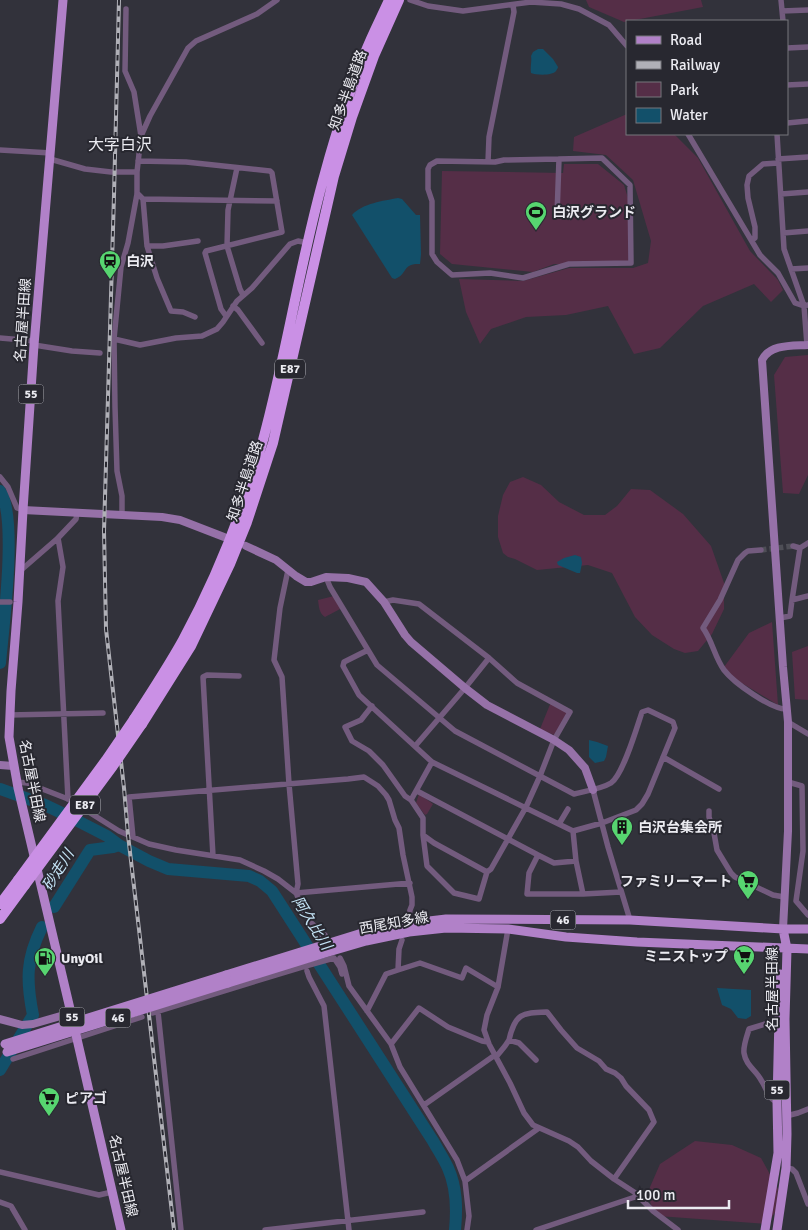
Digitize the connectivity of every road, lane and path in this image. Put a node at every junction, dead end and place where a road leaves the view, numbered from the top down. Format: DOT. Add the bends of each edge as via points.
graph roads {
  1 [pos="63,0"];
  2 [pos="276,0"];
  3 [pos="389,0"];
  4 [pos="400,0"];
  5 [pos="410,0"];
  6 [pos="781,0"];
  7 [pos="545,1"];
  8 [pos="513,5"];
  9 [pos="126,10"];
  10 [pos="808,10"];
  11 [pos="782,11"];
  12 [pos="783,20"];
  13 [pos="626,45"];
  14 [pos="808,47"];
  15 [pos="788,48"];
  16 [pos="808,84"];
  17 [pos="788,86"];
  18 [pos="808,121"];
  19 [pos="788,123"];
  20 [pos="689,135"];
  21 [pos="777,135"];
  22 [pos="141,136"];
  23 [pos="0,150"];
  24 [pos="50,156"];
  25 [pos="808,157"];
  26 [pos="559,159"];
  27 [pos="138,161"];
  28 [pos="778,161"];
  29 [pos="488,162"];
  30 [pos="237,168"];
  31 [pos="136,172"];
  32 [pos="137,192"];
  33 [pos="808,192"];
  34 [pos="781,194"];
  35 [pos="143,199"];
  36 [pos="230,201"];
  37 [pos="277,201"];
  38 [pos="557,215"];
  39 [pos="808,231"];
  40 [pos="783,233"];
  41 [pos="752,240"];
  42 [pos="198,241"];
  43 [pos="303,242"];
  44 [pos="147,246"];
  45 [pos="227,246"];
  46 [pos="808,268"];
  47 [pos="791,269"];
  48 [pos="243,295"];
  49 [pos="806,305"];
  50 [pos="233,306"];
  51 [pos="226,316"];
  52 [pos="195,318"];
  53 [pos="0,338"];
  54 [pos="114,339"];
  55 [pos="34,343"];
  56 [pos="262,343"];
  57 [pos="807,345"];
  58 [pos="100,353"];
  59 [pos="0,477"];
  60 [pos="23,510"];
  61 [pos="77,513"];
  62 [pos="122,514"];
  63 [pos="224,537"];
  64 [pos="58,538"];
  65 [pos="808,543"];
  66 [pos="246,546"];
  67 [pos="793,546"];
  68 [pos="800,548"];
  69 [pos="761,550"];
  70 [pos="288,570"];
  71 [pos="20,571"];
  72 [pos="326,577"];
  73 [pos="808,596"];
  74 [pos="792,600"];
  75 [pos="8,602"];
  76 [pos="384,602"];
  77 [pos="780,618"];
  78 [pos="368,650"];
  79 [pos="489,658"];
  80 [pos="239,676"];
  81 [pos="465,688"];
  82 [pos="372,706"];
  83 [pos="786,710"];
  84 [pos="103,712"];
  85 [pos="64,714"];
  86 [pos="9,715"];
  87 [pos="439,718"];
  88 [pos="138,722"];
  89 [pos="788,722"];
  90 [pos="808,734"];
  91 [pos="554,740"];
  92 [pos="416,745"];
  93 [pos="663,757"];
  94 [pos="432,762"];
  95 [pos="0,765"];
  96 [pos="13,766"];
  97 [pos="540,776"];
  98 [pos="788,782"];
  99 [pos="289,784"];
  100 [pos="17,785"];
  101 [pos="719,789"];
  102 [pos="417,790"];
  103 [pos="593,790"];
  104 [pos="210,791"];
  105 [pos="68,800"];
  106 [pos="411,800"];
  107 [pos="526,807"];
  108 [pos="568,809"];
  109 [pos="709,811"];
  110 [pos="602,823"];
  111 [pos="559,824"];
  112 [pos="573,831"];
  113 [pos="423,835"];
  114 [pos="133,837"];
  115 [pos="507,839"];
  116 [pos="538,855"];
  117 [pos="213,856"];
  118 [pos="576,861"];
  119 [pos="487,872"];
  120 [pos="22,883"];
  121 [pos="410,883"];
  122 [pos="621,892"];
  123 [pos="296,893"];
  124 [pos="583,894"];
  125 [pos="784,897"];
  126 [pos="0,904"];
  127 [pos="408,916"];
  128 [pos="808,916"];
  129 [pos="0,919"];
  130 [pos="308,920"];
  131 [pos="630,920"];
  132 [pos="508,929"];
  133 [pos="783,929"];
  134 [pos="808,929"];
  135 [pos="325,935"];
  136 [pos="402,940"];
  137 [pos="324,949"];
  138 [pos="784,949"];
  139 [pos="808,949"];
  140 [pos="340,958"];
  141 [pos="308,968"];
  142 [pos="398,970"];
  143 [pos="349,986"];
  144 [pos="498,987"];
  145 [pos="367,1011"];
  146 [pos="72,1013"];
  147 [pos="142,1017"];
  148 [pos="0,1019"];
  149 [pos="778,1020"];
  150 [pos="77,1038"];
  151 [pos="509,1040"];
  152 [pos="488,1042"];
  153 [pos="391,1044"];
  154 [pos="5,1051"];
  155 [pos="495,1056"];
  156 [pos="536,1060"];
  157 [pos="777,1102"];
  158 [pos="424,1105"];
  159 [pos="808,1109"];
  160 [pos="786,1116"];
  161 [pos="539,1128"];
  162 [pos="786,1168"];
  163 [pos="0,1172"];
  164 [pos="614,1179"];
  165 [pos="465,1182"];
  166 [pos="112,1192"];
  167 [pos="638,1196"];
  168 [pos="0,1202"];
  169 [pos="808,1204"];
  170 [pos="423,1212"];
  171 [pos="348,1221"];
  172 [pos="25,1230"];
  173 [pos="121,1230"];
  174 [pos="181,1230"];
  175 [pos="265,1230"];
  176 [pos="350,1230"];
  177 [pos="467,1230"];
  178 [pos="536,1230"];
  179 [pos="678,1230"];
  180 [pos="765,1230"];
  181 [pos="777,1230"];
  1 -- 24 [label="main road, 名古屋半田線 / 55"];
  2 -- 22 [label="street" via="256,14 196,41 188,48"];
  3 -- 88 [label="highway, 知多半島道路 / E87" via="342,114 310,230 263,440 238,518 201,603"];
  4 -- 88 [label="highway, 知多半島道路 / E87" via="364,82 334,176 273,443 247,522 191,646"];
  5 -- 8 [label="street" via="463,11"];
  6 -- 11 [label="street"];
  7 -- 8 [label="street"];
  7 -- 13 [label="street" via="588,13 609,25"];
  8 -- 29 [label="street" via="489,137"];
  9 -- 22 [label="street" via="125,71 134,92"];
  10 -- 11 [label="street"];
  11 -- 12 [label="street"];
  14 -- 15 [label="street"];
  16 -- 17 [label="street"];
  18 -- 19 [label="street"];
  20 -- 41 [label="street"];
  21 -- 28 [label="street"];
  22 -- 27 [label="street"];
  23 -- 24 [label="street"];
  24 -- 31 [label="street" via="85,169"];
  24 -- 55 [label="main road, 名古屋半田線 / 55"];
  25 -- 28 [label="street"];
  26 -- 29 [label="street"];
  26 -- 29 [label="street" via="602,158 630,185 631,263 569,264 523,278 490,273 452,275 432,254 428,169 437,161"];
  26 -- 38 [label="street"];
  27 -- 30 [label="street"];
  27 -- 31 [label="street"];
  28 -- 34 [label="street"];
  28 -- 41 [label="street" via="763,164 750,176 747,185 756,234"];
  30 -- 36 [label="street"];
  30 -- 37 [label="street" via="270,171"];
  31 -- 32 [label="street"];
  32 -- 35 [label="street"];
  32 -- 54 [label="street" via="121,267"];
  33 -- 34 [label="street"];
  34 -- 40 [label="street"];
  35 -- 36 [label="street"];
  35 -- 44 [label="street"];
  36 -- 37 [label="street"];
  36 -- 45 [label="street"];
  37 -- 45 [label="street" via="282,232"];
  39 -- 40 [label="street"];
  40 -- 47 [label="street"];
  41 -- 49 [label="street" via="760,255 778,273 794,304"];
  42 -- 44 [label="street"];
  43 -- 48 [label="street" via="290,244"];
  44 -- 52 [label="street" via="156,278 171,311"];
  45 -- 48 [label="street"];
  45 -- 51 [label="street" via="204,253"];
  46 -- 47 [label="street"];
  47 -- 49 [label="street"];
  48 -- 50 [label="street"];
  49 -- 57 [label="street"];
  50 -- 51 [label="street"];
  50 -- 56 [label="street"];
  51 -- 54 [label="street" via="218,328 193,338 140,345"];
  53 -- 55 [label="street"];
  54 -- 62 [label="street" via="117,471"];
  55 -- 58 [label="street"];
  55 -- 60 [label="main road, 名古屋半田線 / 55"];
  57 -- 77 [label="street" via="775,348 762,360"];
  59 -- 60 [label="street" via="17,508"];
  60 -- 61 [label="street"];
  60 -- 71 [label="main road, 名古屋半田線 / 55"];
  61 -- 62 [label="street"];
  61 -- 64 [label="street" via="76,519"];
  62 -- 63 [label="street" via="172,518"];
  64 -- 71 [label="street"];
  64 -- 85 [label="street" via="63,567 58,601"];
  65 -- 68 [label="street"];
  66 -- 70 [label="street" via="276,560"];
  67 -- 68 [label="street"];
  68 -- 74 [label="street"];
  69 -- 83 [label="street" via="748,551 738,560 703,628 723,669 732,678 770,705"];
  70 -- 72 [label="street" via="306,582"];
  70 -- 99 [label="street" via="274,660 282,677"];
  71 -- 75 [label="main road, 名古屋半田線 / 55"];
  72 -- 76 [label="street" via="366,582"];
  72 -- 78 [label="street"];
  73 -- 74 [label="street"];
  74 -- 77 [label="street" via="790,616"];
  75 -- 86 [label="main road, 名古屋半田線 / 55"];
  76 -- 79 [label="street" via="393,600 419,604"];
  76 -- 81 [label="street" via="411,642"];
  77 -- 83 [label="street"];
  78 -- 82 [label="street" via="342,666 360,695"];
  78 -- 87 [label="street" via="377,665"];
  79 -- 81 [label="street"];
  79 -- 91 [label="street" via="517,683 570,712"];
  80 -- 104 [label="street" via="203,677"];
  81 -- 87 [label="street"];
  81 -- 91 [label="street" via="487,705"];
  82 -- 92 [label="street"];
  82 -- 106 [label="street" via="361,720 345,727 352,741 383,765"];
  83 -- 89 [label="street"];
  84 -- 85 [label="street"];
  85 -- 86 [label="street"];
  85 -- 105 [label="street"];
  86 -- 96 [label="main road, 名古屋半田線 / 55"];
  87 -- 92 [label="street"];
  87 -- 97 [label="street" via="455,731"];
  88 -- 120 [label="highway, 知多半島道路 / E87, bridge" via="106,760"];
  89 -- 90 [label="street"];
  89 -- 98 [label="street"];
  91 -- 97 [label="street"];
  91 -- 103 [label="street" via="569,750 585,768"];
  92 -- 94 [label="street"];
  93 -- 101 [label="street"];
  93 -- 103 [label="street" via="675,728 673,722 648,710 642,712 619,775 612,782"];
  93 -- 110 [label="street" via="642,804 636,810"];
  94 -- 102 [label="street"];
  94 -- 107 [label="street"];
  95 -- 96 [label="street"];
  96 -- 100 [label="main road, 名古屋半田線 / 55"];
  97 -- 103 [label="street" via="574,794"];
  97 -- 107 [label="street"];
  98 -- 125 [label="street"];
  98 -- 128 [label="street" via="802,786 803,851 796,901"];
  99 -- 104 [label="street"];
  99 -- 121 [label="street" via="364,777 378,786 389,800 399,828"];
  99 -- 123 [label="street" via="298,884"];
  100 -- 105 [label="street" via="27,783"];
  100 -- 146 [label="main road, 名古屋半田線 / 55"];
  102 -- 106 [label="street"];
  102 -- 115 [label="street"];
  103 -- 110 [label="street"];
  104 -- 114 [label="street" via="129,797"];
  104 -- 117 [label="street"];
  105 -- 114 [label="street"];
  106 -- 113 [label="street" via="423,818"];
  107 -- 111 [label="street"];
  107 -- 115 [label="street"];
  108 -- 111 [label="street"];
  109 -- 125 [label="street" via="716,847 731,873 773,895"];
  110 -- 112 [label="street"];
  110 -- 122 [label="street"];
  111 -- 112 [label="street"];
  112 -- 118 [label="street"];
  113 -- 119 [label="street"];
  113 -- 119 [label="street" via="428,866 454,893 479,899"];
  114 -- 117 [label="street" via="149,844"];
  115 -- 116 [label="street"];
  115 -- 119 [label="street"];
  116 -- 118 [label="street" via="554,863"];
  116 -- 124 [label="street" via="529,873 527,894"];
  117 -- 123 [label="street" via="240,860 258,868"];
  118 -- 124 [label="street"];
  120 -- 126 [label="highway, 知多半島道路 / E87"];
  120 -- 129 [label="highway, 知多半島道路 / E87"];
  121 -- 123 [label="street"];
  121 -- 127 [label="street" via="412,905"];
  122 -- 124 [label="street"];
  122 -- 131 [label="street"];
  123 -- 130 [label="street"];
  125 -- 133 [label="street"];
  130 -- 135 [label="street"];
  130 -- 137 [label="street"];
  131 -- 133 [label="main road, 西尾知多線 / 46"];
  131 -- 137 [label="main road, 西尾知多線 / 46" via="446,919 362,933"];
  132 -- 137 [label="main road, 西尾知多線 / 46" via="446,928 409,932"];
  132 -- 138 [label="main road, 西尾知多線 / 46" via="566,937"];
  132 -- 144 [label="street"];
  133 -- 134 [label="main road, 西尾知多線 / 46"];
  133 -- 138 [label="main road, 名古屋半田線 / 55"];
  136 -- 142 [label="street"];
  137 -- 141 [label="street"];
  137 -- 143 [label="street" via="338,963"];
  137 -- 154 [label="main road, 西尾知多線 / 46, bridge"];
  138 -- 139 [label="main road, 西尾知多線 / 46"];
  138 -- 149 [label="main road, 名古屋半田線 / 55"];
  138 -- 160 [label="main road, 名古屋半田線 / 55"];
  140 -- 143 [label="street"];
  141 -- 171 [label="street" via="309,977 324,1006"];
  141 -- 174 [label="street" via="155,1012"];
  142 -- 144 [label="street" via="420,963 462,978 466,968"];
  142 -- 145 [label="street" via="386,974"];
  143 -- 145 [label="street"];
  144 -- 152 [label="street" via="484,1030"];
  145 -- 153 [label="street"];
  146 -- 148 [label="street" via="22,1025"];
  146 -- 150 [label="main road, 名古屋半田線 / 55"];
  147 -- 150 [label="street"];
  149 -- 157 [label="main road, 名古屋半田線 / 55"];
  149 -- 157 [label="street" via="749,1029 744,1052 769,1096"];
  150 -- 154 [label="street"];
  150 -- 166 [label="main road, 名古屋半田線 / 55"];
  151 -- 155 [label="street"];
  151 -- 156 [label="street" via="519,1043"];
  151 -- 164 [label="street" via="512,1027 522,1014 547,1012 578,1048 621,1078 649,1110 654,1122"];
  152 -- 153 [label="street" via="448,1027 419,1008"];
  152 -- 155 [label="street"];
  153 -- 158 [label="street" via="400,1067"];
  155 -- 158 [label="street"];
  155 -- 161 [label="street" via="524,1113"];
  157 -- 180 [label="main road, 名古屋半田線 / 55" via="778,1153"];
  158 -- 165 [label="street" via="457,1160"];
  159 -- 160 [label="street"];
  160 -- 162 [label="main road, 名古屋半田線 / 55"];
  161 -- 164 [label="street" via="571,1142"];
  161 -- 165 [label="street"];
  162 -- 169 [label="street" via="796,1173"];
  162 -- 181 [label="main road, 名古屋半田線 / 55"];
  163 -- 166 [label="street" via="99,1195"];
  164 -- 167 [label="street"];
  165 -- 177 [label="street" via="469,1216"];
  166 -- 173 [label="main road, 名古屋半田線 / 55"];
  167 -- 178 [label="street"];
  167 -- 179 [label="street"];
  168 -- 172 [label="street" via="11,1206"];
  170 -- 171 [label="street"];
  171 -- 175 [label="street"];
  171 -- 176 [label="street"];
}
